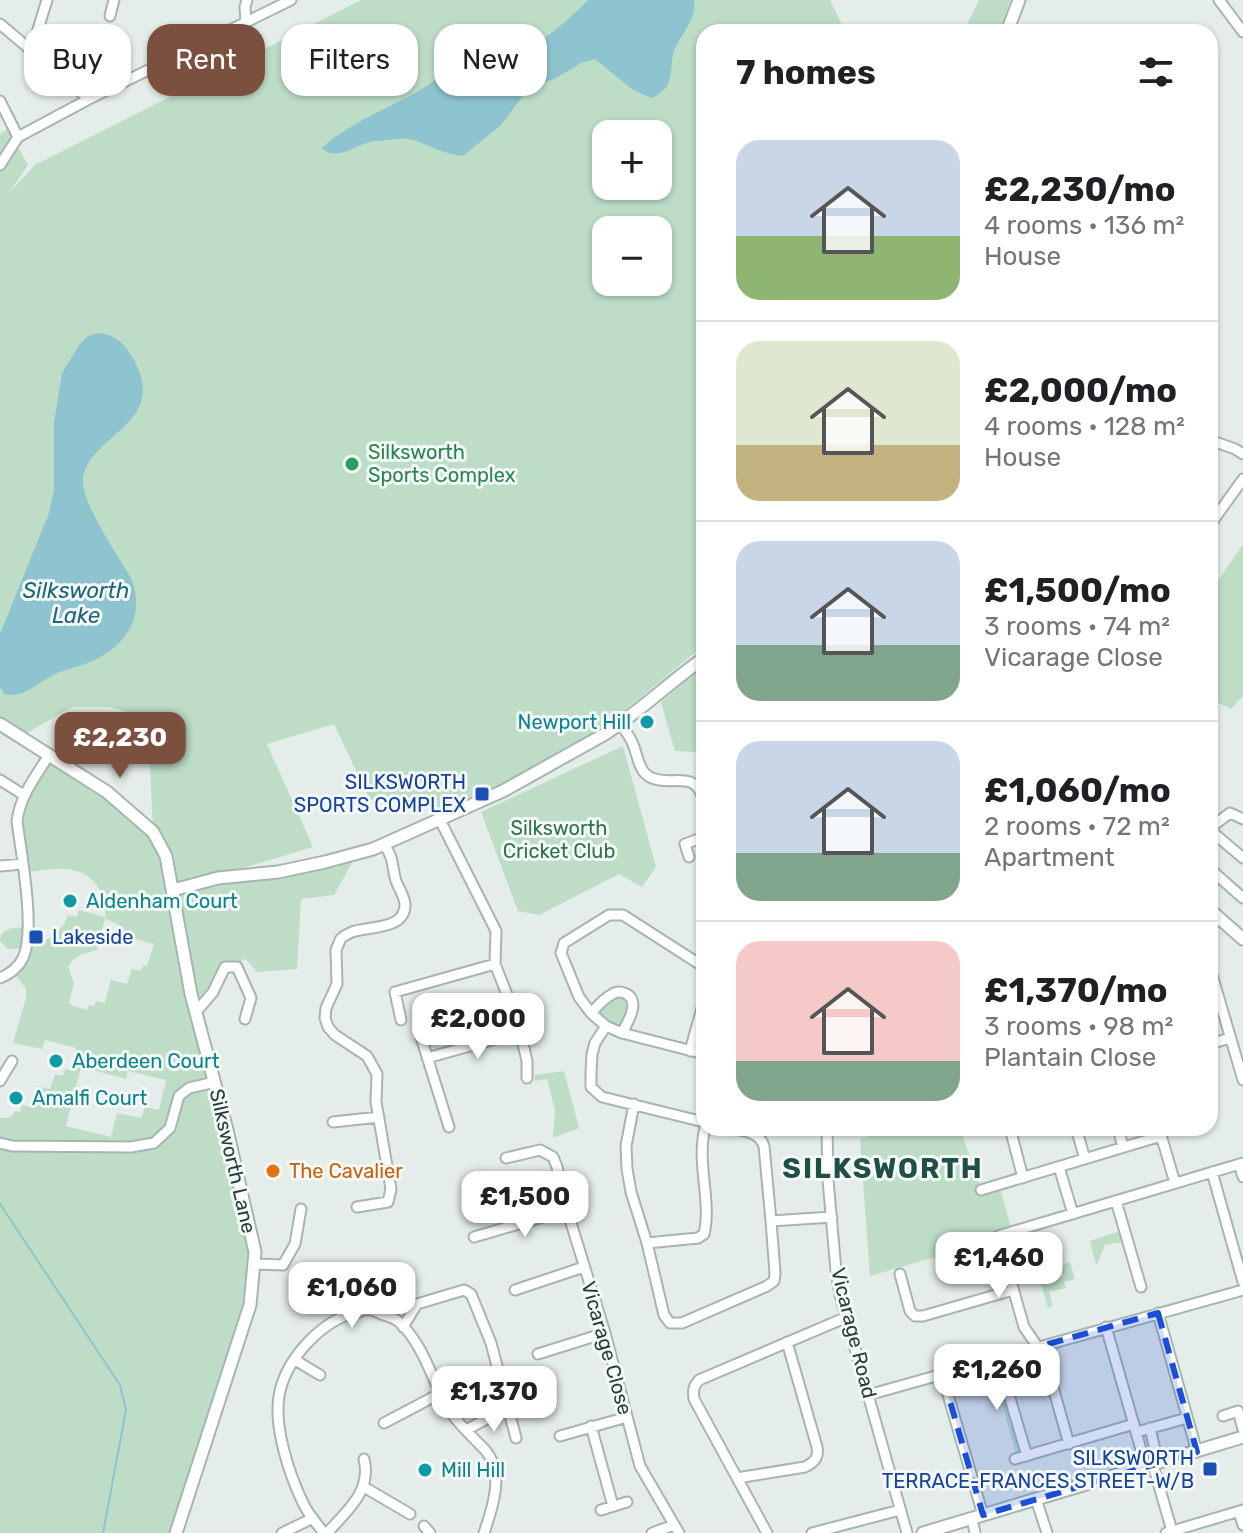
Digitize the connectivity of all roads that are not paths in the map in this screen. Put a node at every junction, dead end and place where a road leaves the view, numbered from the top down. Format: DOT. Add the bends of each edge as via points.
graph roads {
  1 [pos="47,0"];
  2 [pos="114,0"];
  3 [pos="247,0"];
  4 [pos="291,0"];
  5 [pos="1019,0"];
  6 [pos="1219,0"];
  7 [pos="110,16"];
  8 [pos="246,23"];
  9 [pos="0,24"];
  10 [pos="40,24"];
  11 [pos="1010,24"];
  12 [pos="1243,32"];
  13 [pos="24,43"];
  14 [pos="86,96"];
  15 [pos="89,99"];
  16 [pos="0,101"];
  17 [pos="18,137"];
  18 [pos="0,165"];
  19 [pos="1218,443"];
  20 [pos="1243,454"];
  21 [pos="1243,479"];
  22 [pos="1218,514"];
  23 [pos="696,664"];
  24 [pos="0,724"];
  25 [pos="620,724"];
  26 [pos="49,755"];
  27 [pos="0,780"];
  28 [pos="696,786"];
  29 [pos="24,795"];
  30 [pos="1243,819"];
  31 [pos="440,820"];
  32 [pos="1218,823"];
  33 [pos="1218,836"];
  34 [pos="696,840"];
  35 [pos="384,844"];
  36 [pos="689,857"];
  37 [pos="1243,858"];
  38 [pos="22,864"];
  39 [pos="0,866"];
  40 [pos="1218,876"];
  41 [pos="173,890"];
  42 [pos="1243,898"];
  43 [pos="1218,917"];
  44 [pos="1243,939"];
  45 [pos="696,962"];
  46 [pos="495,964"];
  47 [pos="3,977"];
  48 [pos="1218,996"];
  49 [pos="196,1012"];
  50 [pos="591,1013"];
  51 [pos="245,1019"];
  52 [pos="401,1020"];
  53 [pos="606,1026"];
  54 [pos="696,1030"];
  55 [pos="520,1032"];
  56 [pos="622,1033"];
  57 [pos="420,1034"];
  58 [pos="1230,1038"];
  59 [pos="1218,1042"];
  60 [pos="690,1051"];
  61 [pos="696,1052"];
  62 [pos="427,1058"];
  63 [pos="12,1061"];
  64 [pos="527,1078"];
  65 [pos="1243,1080"];
  66 [pos="0,1081"];
  67 [pos="215,1082"];
  68 [pos="634,1104"];
  69 [pos="379,1117"];
  70 [pos="696,1120"];
  71 [pos="333,1122"];
  72 [pos="449,1127"];
  73 [pos="703,1136"];
  74 [pos="758,1136"];
  75 [pos="827,1136"];
  76 [pos="1012,1136"];
  77 [pos="1078,1136"];
  78 [pos="1120,1136"];
  79 [pos="1150,1136"];
  80 [pos="1161,1136"];
  81 [pos="0,1142"];
  82 [pos="1123,1147"];
  83 [pos="506,1158"];
  84 [pos="1085,1159"];
  85 [pos="1241,1164"];
  86 [pos="1059,1167"];
  87 [pos="1212,1172"];
  88 [pos="1243,1177"];
  89 [pos="1023,1178"];
  90 [pos="1175,1183"];
  91 [pos="981,1190"];
  92 [pos="1116,1201"];
  93 [pos="357,1207"];
  94 [pos="301,1209"];
  95 [pos="567,1210"];
  96 [pos="1073,1214"];
  97 [pos="832,1217"];
  98 [pos="771,1221"];
  99 [pos="474,1237"];
  100 [pos="647,1243"];
  101 [pos="254,1264"];
  102 [pos="584,1267"];
  103 [pos="900,1274"];
  104 [pos="1243,1282"];
  105 [pos="1141,1287"];
  106 [pos="515,1290"];
  107 [pos="1013,1290"];
  108 [pos="1243,1290"];
  109 [pos="1158,1313"];
  110 [pos="847,1317"];
  111 [pos="403,1327"];
  112 [pos="1106,1327"];
  113 [pos="605,1333"];
  114 [pos="787,1342"];
  115 [pos="1037,1346"];
  116 [pos="538,1354"];
  117 [pos="998,1358"];
  118 [pos="295,1360"];
  119 [pos="1047,1366"];
  120 [pos="942,1374"];
  121 [pos="320,1375"];
  122 [pos="441,1393"];
  123 [pos="868,1395"];
  124 [pos="509,1409"];
  125 [pos="1223,1416"];
  126 [pos="627,1417"];
  127 [pos="1187,1418"];
  128 [pos="384,1423"];
  129 [pos="591,1426"];
  130 [pos="1136,1428"];
  131 [pos="1150,1428"];
  132 [pos="1243,1429"];
  133 [pos="466,1430"];
  134 [pos="560,1436"];
  135 [pos="1243,1437"];
  136 [pos="516,1438"];
  137 [pos="1069,1444"];
  138 [pos="1197,1452"];
  139 [pos="1027,1456"];
  140 [pos="364,1459"];
  141 [pos="1015,1459"];
  142 [pos="1152,1465"];
  143 [pos="737,1478"];
  144 [pos="364,1487"];
  145 [pos="1036,1499"];
  146 [pos="627,1502"];
  147 [pos="613,1506"];
  148 [pos="601,1510"];
  149 [pos="900,1510"];
  150 [pos="1241,1511"];
  151 [pos="410,1514"];
  152 [pos="978,1517"];
  153 [pos="313,1518"];
  154 [pos="1243,1525"];
  155 [pos="676,1529"];
  156 [pos="1169,1532"];
  157 [pos="176,1533"];
  158 [pos="282,1533"];
  159 [pos="326,1533"];
  160 [pos="484,1533"];
  161 [pos="652,1533"];
  162 [pos="767,1533"];
  163 [pos="812,1533"];
  164 [pos="907,1533"];
  165 [pos="923,1533"];
  166 [pos="975,1533"];
  167 [pos="1047,1533"];
  1 -- 10 [label="street"];
  2 -- 7 [label="street"];
  3 -- 8 [label="street"];
  4 -- 8 [label="street"];
  5 -- 11 [label="street"];
  6 -- 12 [label="street"];
  8 -- 15 [label="street"];
  9 -- 13 [label="street"];
  14 -- 15 [label="street"];
  15 -- 17 [label="street"];
  16 -- 17 [label="street"];
  17 -- 18 [label="street"];
  19 -- 20 [label="street"];
  21 -- 22 [label="street"];
  23 -- 25 [label="street"];
  24 -- 26 [label="street, Silksworth Lane"];
  25 -- 28 [label="street" via="645,774"];
  25 -- 31 [label="street" via="520,782"];
  26 -- 29 [label="street"];
  26 -- 41 [label="street, Silksworth Lane" via="107,792 153,832 166,856"];
  27 -- 29 [label="street"];
  29 -- 38 [label="street" via="17,821"];
  30 -- 32 [label="street" via="1230,813"];
  31 -- 35 [label="street"];
  31 -- 46 [label="street" via="496,931"];
  33 -- 37 [label="street"];
  34 -- 36 [label="street" via="685,844"];
  35 -- 41 [label="street" via="325,862"];
  35 -- 69 [label="street" via="404,898 402,917 341,938 337,984 325,1018 335,1035 367,1056 377,1074"];
  38 -- 39 [label="street"];
  38 -- 47 [label="street" via="28,938 22,960"];
  40 -- 42 [label="street"];
  41 -- 49 [label="street, Silksworth Lane"];
  43 -- 44 [label="street"];
  45 -- 50 [label="street" via="623,915 609,915 564,943 561,953"];
  46 -- 52 [label="street" via="395,992"];
  46 -- 55 [label="street"];
  48 -- 58 [label="street"];
  49 -- 51 [label="street" via="225,967 237,967 251,998"];
  49 -- 67 [label="street, Silksworth Lane"];
  50 -- 53 [label="street"];
  50 -- 56 [label="street" via="609,995 626,994 634,1006"];
  53 -- 56 [label="street"];
  53 -- 68 [label="street" via="592,1054 591,1087 602,1097"];
  54 -- 60 [label="street"];
  55 -- 62 [label="street"];
  55 -- 64 [label="street"];
  56 -- 60 [label="street"];
  57 -- 62 [label="street"];
  58 -- 59 [label="street"];
  58 -- 65 [label="street"];
  60 -- 61 [label="street"];
  62 -- 72 [label="street"];
  63 -- 66 [label="street"];
  67 -- 81 [label="street" via="179,1096 170,1128 154,1143 131,1147"];
  67 -- 101 [label="street, Silksworth Lane"];
  68 -- 70 [label="street"];
  68 -- 100 [label="street" via="627,1169"];
  69 -- 71 [label="street"];
  69 -- 93 [label="street" via="391,1189 388,1202"];
  73 -- 100 [label="street" via="704,1234"];
  74 -- 98 [label="street" via="764,1146"];
  75 -- 97 [label="street, Vicarage Road"];
  76 -- 89 [label="street"];
  77 -- 84 [label="street"];
  78 -- 82 [label="street"];
  79 -- 82 [label="street"];
  80 -- 90 [label="street"];
  82 -- 84 [label="street"];
  83 -- 95 [label="street, Vicarage Close" via="540,1150 553,1157"];
  84 -- 86 [label="street"];
  85 -- 87 [label="street"];
  85 -- 88 [label="street"];
  86 -- 89 [label="street"];
  86 -- 96 [label="street"];
  87 -- 90 [label="street"];
  87 -- 104 [label="street"];
  89 -- 91 [label="street"];
  90 -- 92 [label="street"];
  92 -- 96 [label="street"];
  92 -- 105 [label="street"];
  94 -- 101 [label="street" via="295,1244 283,1265"];
  95 -- 99 [label="street"];
  95 -- 102 [label="street, Vicarage Close"];
  96 -- 107 [label="street" via="998,1236"];
  97 -- 98 [label="street"];
  97 -- 110 [label="street, Vicarage Road" via="836,1271"];
  98 -- 100 [label="street" via="774,1281 677,1324 664,1315"];
  101 -- 157 [label="street, Silksworth Lane" via="250,1305"];
  102 -- 106 [label="street"];
  102 -- 113 [label="street, Vicarage Close"];
  103 -- 107 [label="street" via="915,1316"];
  107 -- 115 [label="street" via="1024,1327"];
  108 -- 109 [label="street"];
  109 -- 112 [label="street"];
  109 -- 127 [label="street"];
  110 -- 114 [label="street"];
  110 -- 123 [label="street, Vicarage Road"];
  111 -- 118 [label="street" via="396,1319 369,1310 344,1315 323,1328"];
  111 -- 122 [label="street"];
  111 -- 124 [label="street" via="417,1304 464,1290 471,1294"];
  112 -- 115 [label="street"];
  112 -- 130 [label="street"];
  113 -- 116 [label="street"];
  113 -- 126 [label="street, Vicarage Close"];
  114 -- 143 [label="street" via="817,1457 805,1467"];
  114 -- 143 [label="street" via="694,1385 694,1399"];
  115 -- 117 [label="street"];
  117 -- 120 [label="street"];
  117 -- 139 [label="street"];
  118 -- 121 [label="street"];
  118 -- 153 [label="street" via="280,1391 278,1411 291,1473"];
  119 -- 137 [label="street"];
  120 -- 123 [label="street"];
  120 -- 152 [label="street"];
  122 -- 128 [label="street"];
  122 -- 133 [label="street"];
  123 -- 149 [label="street, Vicarage Road"];
  124 -- 133 [label="street"];
  124 -- 136 [label="street"];
  125 -- 132 [label="street" via="1238,1411"];
  126 -- 129 [label="street"];
  126 -- 155 [label="street, Vicarage Close" via="640,1466"];
  127 -- 131 [label="street"];
  127 -- 138 [label="street"];
  129 -- 134 [label="street"];
  129 -- 147 [label="street"];
  130 -- 131 [label="street"];
  130 -- 137 [label="street"];
  130 -- 142 [label="street"];
  131 -- 142 [label="street"];
  133 -- 160 [label="street" via="489,1455 495,1472"];
  135 -- 138 [label="street"];
  137 -- 139 [label="street"];
  138 -- 142 [label="street"];
  139 -- 141 [label="street"];
  140 -- 144 [label="street"];
  142 -- 145 [label="street"];
  142 -- 156 [label="street"];
  143 -- 162 [label="street"];
  144 -- 151 [label="street"];
  144 -- 159 [label="street"];
  145 -- 152 [label="street"];
  145 -- 167 [label="street"];
  146 -- 147 [label="street"];
  147 -- 148 [label="street"];
  149 -- 163 [label="street"];
  149 -- 164 [label="street, Vicarage Road"];
  150 -- 154 [label="street"];
  150 -- 156 [label="street"];
  152 -- 165 [label="street"];
  152 -- 166 [label="street"];
  153 -- 158 [label="street"];
  153 -- 159 [label="street"];
  155 -- 161 [label="street"];
}
